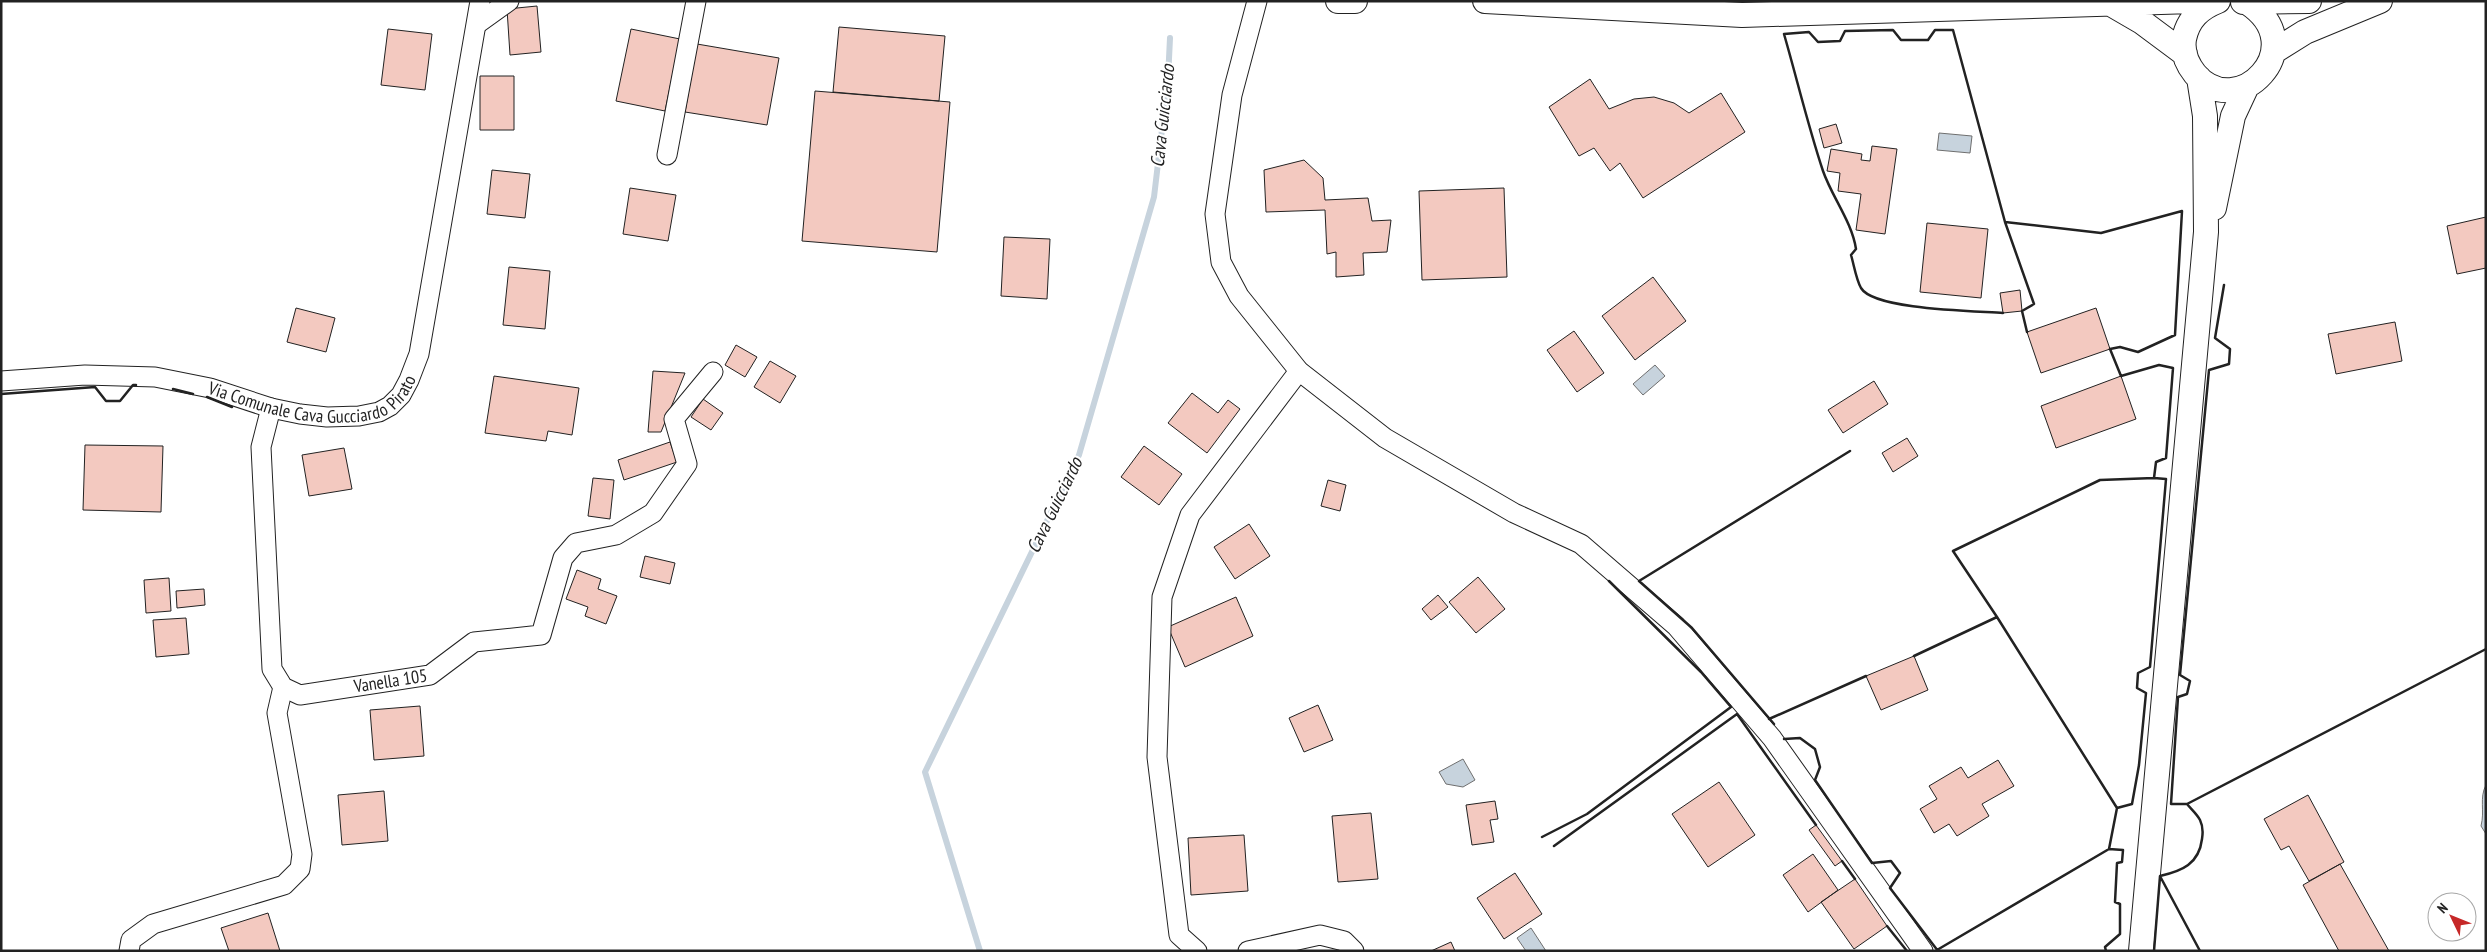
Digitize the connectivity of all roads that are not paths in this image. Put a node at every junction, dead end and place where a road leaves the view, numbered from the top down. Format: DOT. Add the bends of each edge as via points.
graph roads {
  1 [pos="480,1"];
  2 [pos="509,1"];
  3 [pos="696,1"];
  4 [pos="1257,1"];
  5 [pos="1338,1"];
  6 [pos="1355,1"];
  7 [pos="1485,1"];
  8 [pos="2193,1"];
  9 [pos="2218,1"];
  10 [pos="2309,1"];
  11 [pos="2380,1"];
  12 [pos="2244,2"];
  13 [pos="1564,4"];
  14 [pos="2109,4"];
  15 [pos="1735,8"];
  16 [pos="477,24"];
  17 [pos="2274,52"];
  18 [pos="2185,54"];
  19 [pos="2199,78"];
  20 [pos="2247,86"];
  21 [pos="667,155"];
  22 [pos="2206,232"];
  23 [pos="1300,371"];
  24 [pos="713,372"];
  25 [pos="1,381"];
  26 [pos="271,408"];
  27 [pos="283,687"];
  28 [pos="129,951"];
  29 [pos="1196,951"];
  30 [pos="1248,951"];
  31 [pos="1354,951"];
  32 [pos="1923,951"];
  33 [pos="2141,951"];
  1 -- 16 [label="street, Via Comunale Cava Gucciardo Pirato"];
  2 -- 16 [label="street"];
  3 -- 21 [label="street"];
  4 -- 23 [label="street" via="1232,95 1215,214 1221,262 1238,296"];
  5 -- 6 [label="street"];
  7 -- 13 [label="street"];
  8 -- 14 [label="street"];
  9 -- 18 [label="street" via="2196,14 2188,26"];
  10 -- 12 [label="street"];
  11 -- 17 [label="street" via="2305,32"];
  12 -- 17 [label="street" via="2260,12 2269,23 2274,37"];
  13 -- 15 [label="street"];
  14 -- 15 [label="street"];
  14 -- 18 [label="street" via="2142,22"];
  16 -- 26 [label="street, Via Comunale Cava Gucciardo Pirato" via="419,354 401,395 390,406 372,413 327,417"];
  17 -- 20 [label="street" via="2260,78"];
  18 -- 19 [label="street" via="2190,68"];
  19 -- 20 [label="street" via="2222,89 2235,90"];
  19 -- 22 [label="street" via="2205,116"];
  20 -- 22 [label="street" via="2233,116 2218,193"];
  22 -- 33 [label="street"];
  23 -- 29 [label="street" via="1190,515 1162,597 1157,757 1179,935"];
  23 -- 32 [label="street" via="1385,438 1514,513 1581,544 1676,626 1772,738"];
  24 -- 27 [label="street, Vanella 105" via="674,419 687,464 653,513 616,535 576,543 563,558 541,635 474,642 430,675 300,694"];
  25 -- 26 [label="street, Via Comunale Cava Gucciardo Pirato" via="85,375 155,377 210,388"];
  26 -- 27 [label="street" via="262,457 272,669"];
  27 -- 28 [label="street" via="277,713 302,854 300,869 284,885 153,924 131,940"];
  30 -- 31 [label="street" via="1320,936 1344,941"];
}
